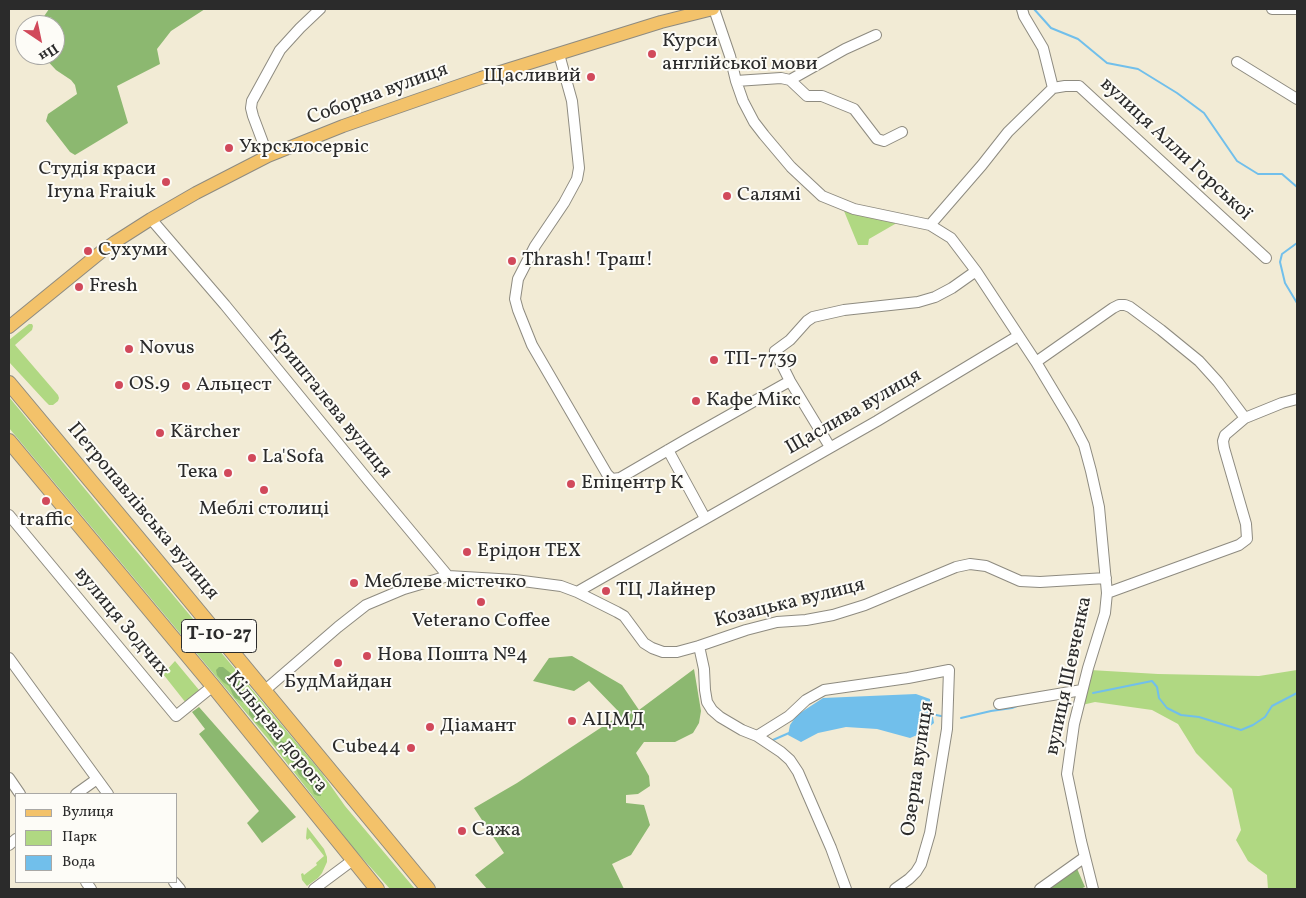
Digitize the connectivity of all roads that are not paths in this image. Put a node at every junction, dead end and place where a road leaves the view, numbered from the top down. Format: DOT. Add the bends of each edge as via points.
graph roads {
  1 [pos="320,9"];
  2 [pos="714,9"];
  3 [pos="1022,9"];
  4 [pos="1272,9"];
  5 [pos="1297,9"];
  6 [pos="876,35"];
  7 [pos="559,54"];
  8 [pos="1237,62"];
  9 [pos="790,80"];
  10 [pos="736,81"];
  11 [pos="1053,88"];
  12 [pos="1297,98"];
  13 [pos="902,132"];
  14 [pos="268,156"];
  15 [pos="151,219"];
  16 [pos="930,225"];
  17 [pos="1266,258"];
  18 [pos="976,271"];
  19 [pos="9,327"];
  20 [pos="1018,336"];
  21 [pos="1036,362"];
  22 [pos="790,381"];
  23 [pos="9,383"];
  24 [pos="1297,399"];
  25 [pos="1246,418"];
  26 [pos="9,441"];
  27 [pos="830,447"];
  28 [pos="668,450"];
  29 [pos="9,515"];
  30 [pos="705,518"];
  31 [pos="448,576"];
  32 [pos="1106,578"];
  33 [pos="577,592"];
  34 [pos="1107,593"];
  35 [pos="699,646"];
  36 [pos="9,658"];
  37 [pos="213,686"];
  38 [pos="264,690"];
  39 [pos="1082,690"];
  40 [pos="999,704"];
  41 [pos="757,736"];
  42 [pos="9,778"];
  43 [pos="97,778"];
  44 [pos="19,793"];
  45 [pos="77,793"];
  46 [pos="107,793"];
  47 [pos="1085,857"];
  48 [pos="353,860"];
  49 [pos="314,889"];
  50 [pos="377,889"];
  51 [pos="428,889"];
  52 [pos="846,889"];
  53 [pos="895,889"];
  54 [pos="1040,889"];
  55 [pos="1093,889"];
  1 -- 14 [label="street" via="280,50 252,101 250,108"];
  2 -- 7 [label="main road, Соборна вулиця"];
  2 -- 10 [label="street, вулиця Шевченка"];
  3 -- 11 [label="street" via="1043,48"];
  4 -- 5 [label="street"];
  6 -- 9 [label="street"];
  7 -- 14 [label="main road, Соборна вулиця" via="422,98"];
  7 -- 28 [label="street" via="572,101 579,168 571,192 535,246 518,279 515,299 518,310 532,344 612,479 620,478"];
  8 -- 12 [label="street"];
  9 -- 10 [label="street"];
  9 -- 13 [label="street" via="807,96 822,96 854,108 878,140 884,141"];
  10 -- 16 [label="street, вулиця Шевченка" via="754,122 791,167 822,196 854,210"];
  11 -- 16 [label="street" via="1008,132"];
  11 -- 17 [label="street, вулиця Алли Горської" via="1079,86"];
  14 -- 15 [label="main road, Соборна вулиця"];
  15 -- 19 [label="main road, Соборна вулиця" via="101,252"];
  15 -- 31 [label="street, Кришталева вулиця" via="226,305"];
  16 -- 18 [label="street, вулиця Шевченка" via="951,238"];
  18 -- 20 [label="street, вулиця Шевченка"];
  18 -- 22 [label="street" via="952,288 918,302 844,310 807,320 790,340 775,351"];
  20 -- 21 [label="street, вулиця Шевченка"];
  20 -- 27 [label="street, Щаслива вулиця"];
  21 -- 25 [label="street" via="1113,308 1124,305 1200,361"];
  21 -- 32 [label="street, вулиця Шевченка" via="1084,445 1099,507"];
  22 -- 27 [label="street"];
  22 -- 28 [label="street"];
  23 -- 38 [label="highway, Петропавлівська вулиця / Т-10-27"];
  24 -- 25 [label="street"];
  25 -- 34 [label="street" via="1225,435 1223,441 1246,524 1247,540"];
  26 -- 37 [label="highway, Кільцева дорога / Т-10-27"];
  27 -- 30 [label="street, Щаслива вулиця"];
  28 -- 30 [label="street"];
  29 -- 37 [label="street, вулиця Зодчих" via="176,716"];
  30 -- 33 [label="street, Щаслива вулиця"];
  31 -- 33 [label="street, Козацька вулиця" via="547,584"];
  31 -- 38 [label="street" via="366,605"];
  32 -- 34 [label="street, вулиця Шевченка"];
  32 -- 35 [label="street, Козацька вулиця" via="1020,581 986,566 970,564 942,571 833,615 777,622"];
  33 -- 35 [label="street, Козацька вулиця" via="624,616 644,643 652,648 677,652"];
  34 -- 39 [label="street, вулиця Шевченка" via="1105,613"];
  35 -- 41 [label="street" via="707,702 712,710"];
  36 -- 43 [label="street"];
  37 -- 48 [label="highway, Кільцева дорога / Т-10-27"];
  38 -- 51 [label="highway, Петропавлівська вулиця / Т-10-27"];
  39 -- 40 [label="street"];
  39 -- 47 [label="street, вулиця Шевченка" via="1067,774"];
  41 -- 52 [label="street" via="781,752 798,772"];
  41 -- 53 [label="street, Озерна вулиця" via="824,690 949,670 947,729 930,833 916,872"];
  42 -- 44 [label="street"];
  43 -- 45 [label="street"];
  43 -- 46 [label="street"];
  47 -- 54 [label="street"];
  47 -- 55 [label="street, вулиця Шевченка"];
  48 -- 49 [label="street"];
  48 -- 50 [label="highway, Кільцева дорога / Т-10-27"];
}
